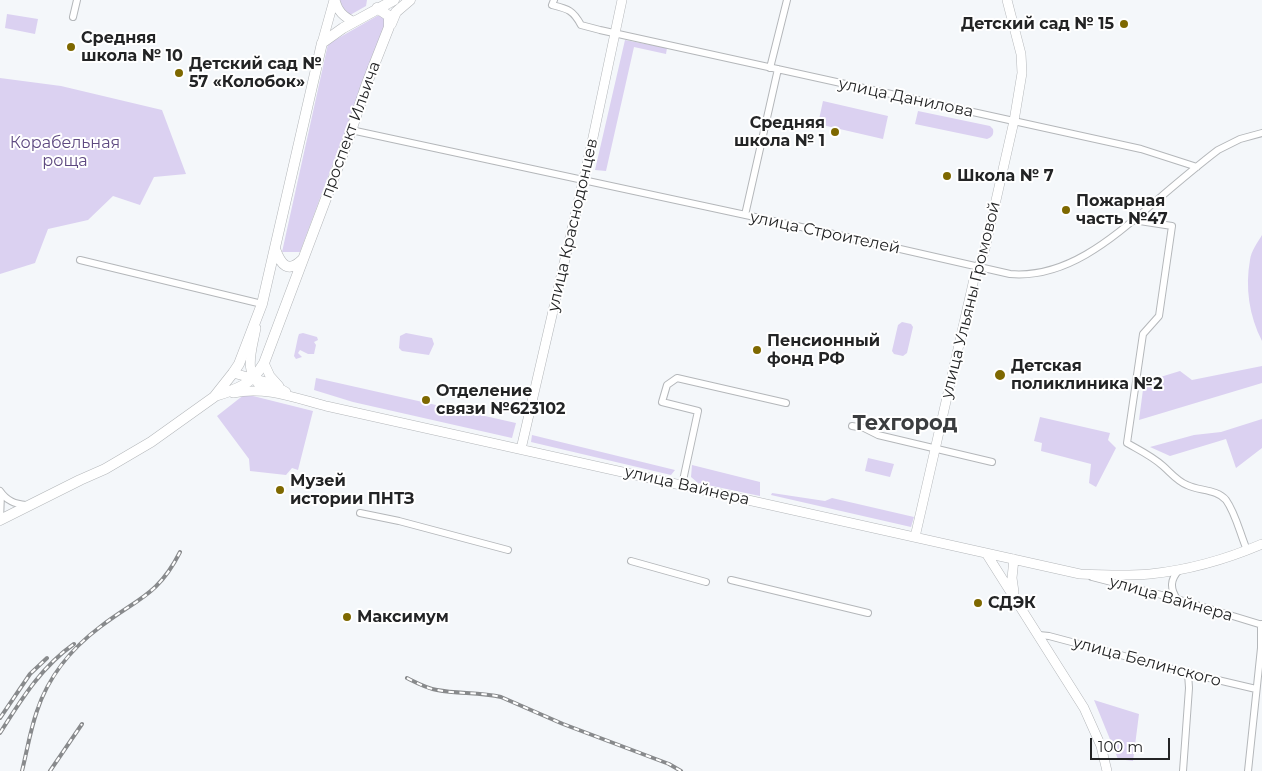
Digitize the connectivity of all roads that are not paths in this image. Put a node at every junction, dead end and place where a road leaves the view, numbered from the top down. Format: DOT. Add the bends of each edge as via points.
graph roads {
  1 [pos="77,0"];
  2 [pos="335,0"];
  3 [pos="394,0"];
  4 [pos="410,0"];
  5 [pos="554,0"];
  6 [pos="622,0"];
  7 [pos="787,0"];
  8 [pos="1007,0"];
  9 [pos="378,8"];
  10 [pos="73,17"];
  11 [pos="354,22"];
  12 [pos="390,27"];
  13 [pos="615,34"];
  14 [pos="322,43"];
  15 [pos="770,68"];
  16 [pos="778,69"];
  17 [pos="1014,121"];
  18 [pos="351,130"];
  19 [pos="1262,132"];
  20 [pos="1197,167"];
  21 [pos="583,181"];
  22 [pos="745,215"];
  23 [pos="1133,220"];
  24 [pos="275,249"];
  25 [pos="304,258"];
  26 [pos="80,260"];
  27 [pos="979,267"];
  28 [pos="260,307"];
  29 [pos="264,363"];
  30 [pos="233,373"];
  31 [pos="253,379"];
  32 [pos="269,391"];
  33 [pos="290,395"];
  34 [pos="214,397"];
  35 [pos="786,403"];
  36 [pos="852,426"];
  37 [pos="936,448"];
  38 [pos="521,449"];
  39 [pos="992,462"];
  40 [pos="682,485"];
  41 [pos="1,493"];
  42 [pos="29,506"];
  43 [pos="360,513"];
  44 [pos="0,520"];
  45 [pos="916,537"];
  46 [pos="1262,544"];
  47 [pos="508,550"];
  48 [pos="1247,550"];
  49 [pos="986,553"];
  50 [pos="1014,559"];
  51 [pos="631,561"];
  52 [pos="1179,570"];
  53 [pos="1080,574"];
  54 [pos="731,580"];
  55 [pos="706,582"];
  56 [pos="1015,598"];
  57 [pos="1177,599"];
  58 [pos="868,613"];
  59 [pos="1261,625"];
  60 [pos="1038,635"];
  61 [pos="1188,673"];
  62 [pos="1256,689"];
  63 [pos="1107,771"];
  64 [pos="1183,771"];
  65 [pos="1248,771"];
  1 -- 10 [label="street"];
  2 -- 11 [label="main road" via="343,16"];
  2 -- 14 [label="main road"];
  3 -- 9 [label="main road"];
  4 -- 12 [label="main road, проспект Ильича" via="396,12"];
  5 -- 13 [label="street, улица Данилова" via="552,5 574,13 581,25"];
  6 -- 13 [label="main road, улица Краснодонцев"];
  7 -- 15 [label="street"];
  8 -- 17 [label="main road, улица Ульяны Громовой" via="1022,63"];
  9 -- 11 [label="main road"];
  9 -- 12 [label="main road" via="390,16"];
  11 -- 14 [label="main road"];
  12 -- 18 [label="main road, проспект Ильича"];
  13 -- 15 [label="street, улица Данилова"];
  13 -- 21 [label="main road, улица Краснодонцев"];
  14 -- 24 [label="main road"];
  15 -- 16 [label="street, улица Данилова"];
  16 -- 17 [label="street, улица Данилова"];
  16 -- 22 [label="street"];
  17 -- 20 [label="street, улица Данилова" via="1140,149"];
  17 -- 27 [label="main road, улица Ульяны Громовой"];
  18 -- 21 [label="street, улица Строителей"];
  18 -- 25 [label="main road, проспект Ильича"];
  19 -- 20 [label="street, улица Строителей" via="1229,144"];
  20 -- 23 [label="street, улица Строителей"];
  21 -- 22 [label="street, улица Строителей"];
  21 -- 38 [label="main road, улица Краснодонцев"];
  22 -- 27 [label="street, улица Строителей"];
  23 -- 27 [label="street, улица Строителей" via="1100,246 1055,269 1026,275"];
  23 -- 48 [label="street" via="1172,226 1159,316 1143,334 1126,443 1146,453 1176,479 1221,495"];
  24 -- 25 [label="main road" via="285,266 292,267"];
  24 -- 28 [label="main road"];
  25 -- 29 [label="main road, проспект Ильича"];
  26 -- 28 [label="street"];
  27 -- 37 [label="main road, улица Ульяны Громовой"];
  28 -- 30 [label="main road"];
  28 -- 31 [label="main road" via="249,364"];
  29 -- 31 [label="main road, проспект Ильича"];
  29 -- 33 [label="main road" via="270,376"];
  30 -- 31 [label="main road, улица Вайнера"];
  30 -- 34 [label="main road"];
  31 -- 32 [label="main road"];
  31 -- 33 [label="main road, улица Вайнера" via="270,383"];
  31 -- 34 [label="main road, проспект Ильича" via="239,389"];
  32 -- 33 [label="main road, улица Вайнера"];
  32 -- 34 [label="main road, улица Вайнера" via="248,390"];
  33 -- 38 [label="main road, улица Вайнера"];
  34 -- 42 [label="main road" via="105,470"];
  35 -- 40 [label="street" via="677,378 666,385 662,402 698,411"];
  36 -- 37 [label="street"];
  37 -- 39 [label="street"];
  37 -- 45 [label="main road, улица Ульяны Громовой"];
  38 -- 40 [label="main road, улица Вайнера"];
  40 -- 45 [label="main road, улица Вайнера"];
  41 -- 42 [label="street" via="7,500"];
  41 -- 44 [label="street"];
  42 -- 44 [label="main road"];
  43 -- 47 [label="street"];
  45 -- 49 [label="main road, улица Вайнера"];
  46 -- 48 [label="main road, улица Вайнера"];
  48 -- 52 [label="main road, улица Вайнера"];
  49 -- 50 [label="main road, улица Вайнера"];
  49 -- 56 [label="main road"];
  50 -- 53 [label="main road, улица Вайнера"];
  50 -- 56 [label="main road"];
  51 -- 55 [label="street"];
  52 -- 53 [label="main road, улица Вайнера" via="1148,574"];
  52 -- 57 [label="street" via="1171,583"];
  53 -- 57 [label="street, улица Вайнера"];
  54 -- 58 [label="street"];
  56 -- 60 [label="main road"];
  57 -- 59 [label="street, улица Вайнера"];
  59 -- 62 [label="street"];
  60 -- 61 [label="street, улица Белинского"];
  60 -- 63 [label="main road" via="1084,708"];
  61 -- 62 [label="street, улица Белинского"];
  61 -- 64 [label="street"];
  62 -- 65 [label="street"];
}
